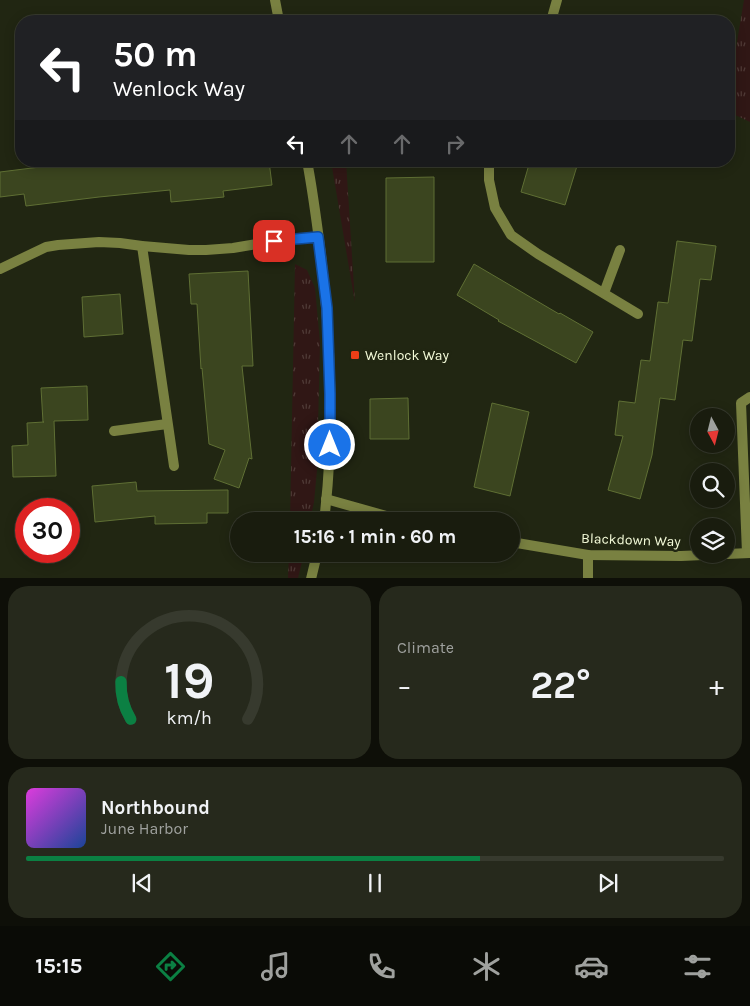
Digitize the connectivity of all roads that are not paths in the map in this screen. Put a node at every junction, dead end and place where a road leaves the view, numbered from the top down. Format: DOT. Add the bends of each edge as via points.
graph roads {
  1 [pos="275,0"];
  2 [pos="557,0"];
  3 [pos="278,15"];
  4 [pos="554,15"];
  5 [pos="308,167"];
  6 [pos="489,167"];
  7 [pos="318,237"];
  8 [pos="142,246"];
  9 [pos="620,250"];
  10 [pos="0,269"];
  11 [pos="604,292"];
  12 [pos="638,314"];
  13 [pos="750,397"];
  14 [pos="167,424"];
  15 [pos="114,430"];
  16 [pos="174,466"];
  17 [pos="326,499"];
  18 [pos="325,512"];
  19 [pos="372,512"];
  20 [pos="520,544"];
  21 [pos="748,553"];
  22 [pos="588,555"];
  23 [pos="315,562"];
  24 [pos="311,578"];
  25 [pos="588,578"];
  1 -- 3 [label="street"];
  2 -- 4 [label="street"];
  5 -- 7 [label="street"];
  6 -- 11 [label="street" via="496,208 511,235"];
  7 -- 8 [label="street" via="206,250"];
  7 -- 17 [label="street" via="327,308 329,370 330,445"];
  8 -- 10 [label="street" via="99,242 58,245 46,247"];
  8 -- 14 [label="street"];
  9 -- 11 [label="street"];
  11 -- 12 [label="street"];
  13 -- 21 [label="street" via="741,403"];
  14 -- 15 [label="street"];
  14 -- 16 [label="street"];
  17 -- 18 [label="street"];
  17 -- 19 [label="street"];
  20 -- 22 [label="street, Blackdown Way"];
  21 -- 22 [label="street, Blackdown Way"];
  22 -- 25 [label="street"];
  23 -- 24 [label="street"];
}
